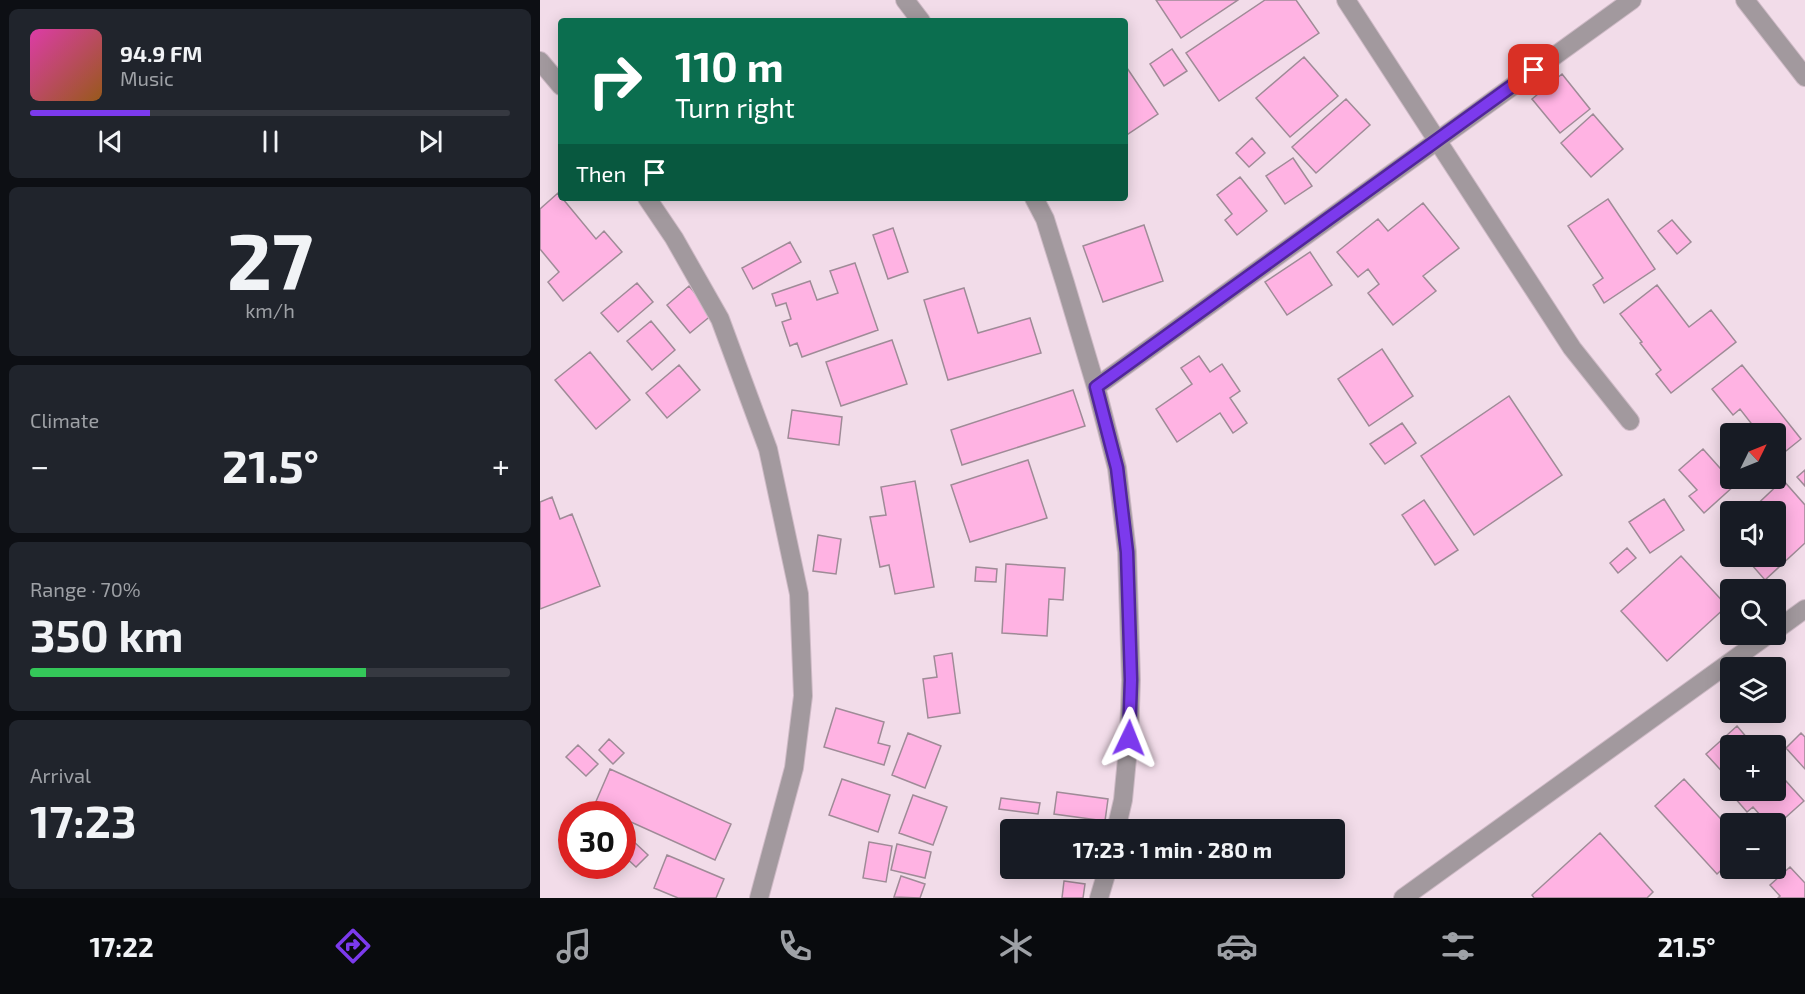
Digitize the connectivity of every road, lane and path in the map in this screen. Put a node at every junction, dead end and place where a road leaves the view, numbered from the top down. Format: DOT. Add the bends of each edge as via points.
graph roads {
  1 [pos="905,0"];
  2 [pos="1346,0"];
  3 [pos="1632,0"];
  4 [pos="1745,0"];
  5 [pos="919,18"];
  6 [pos="540,62"];
  7 [pos="1805,77"];
  8 [pos="558,83"];
  9 [pos="1437,141"];
  10 [pos="649,201"];
  11 [pos="1036,201"];
  12 [pos="1096,387"];
  13 [pos="1630,421"];
  14 [pos="1805,609"];
  15 [pos="1786,623"];
  16 [pos="1754,645"];
  17 [pos="1119,819"];
  18 [pos="1105,879"];
  19 [pos="759,898"];
  20 [pos="1099,898"];
  21 [pos="1403,898"];
  1 -- 5 [label="street"];
  2 -- 9 [label="street"];
  3 -- 9 [label="street"];
  4 -- 7 [label="street"];
  6 -- 8 [label="street"];
  9 -- 12 [label="street"];
  9 -- 13 [label="street" via="1572,348"];
  10 -- 19 [label="street" via="720,319 768,449 798,594 803,696 794,768"];
  11 -- 12 [label="street" via="1045,219"];
  12 -- 17 [label="street" via="1117,468 1127,552 1131,680 1129,738"];
  14 -- 15 [label="street"];
  16 -- 21 [label="street"];
  18 -- 20 [label="street"];
}
